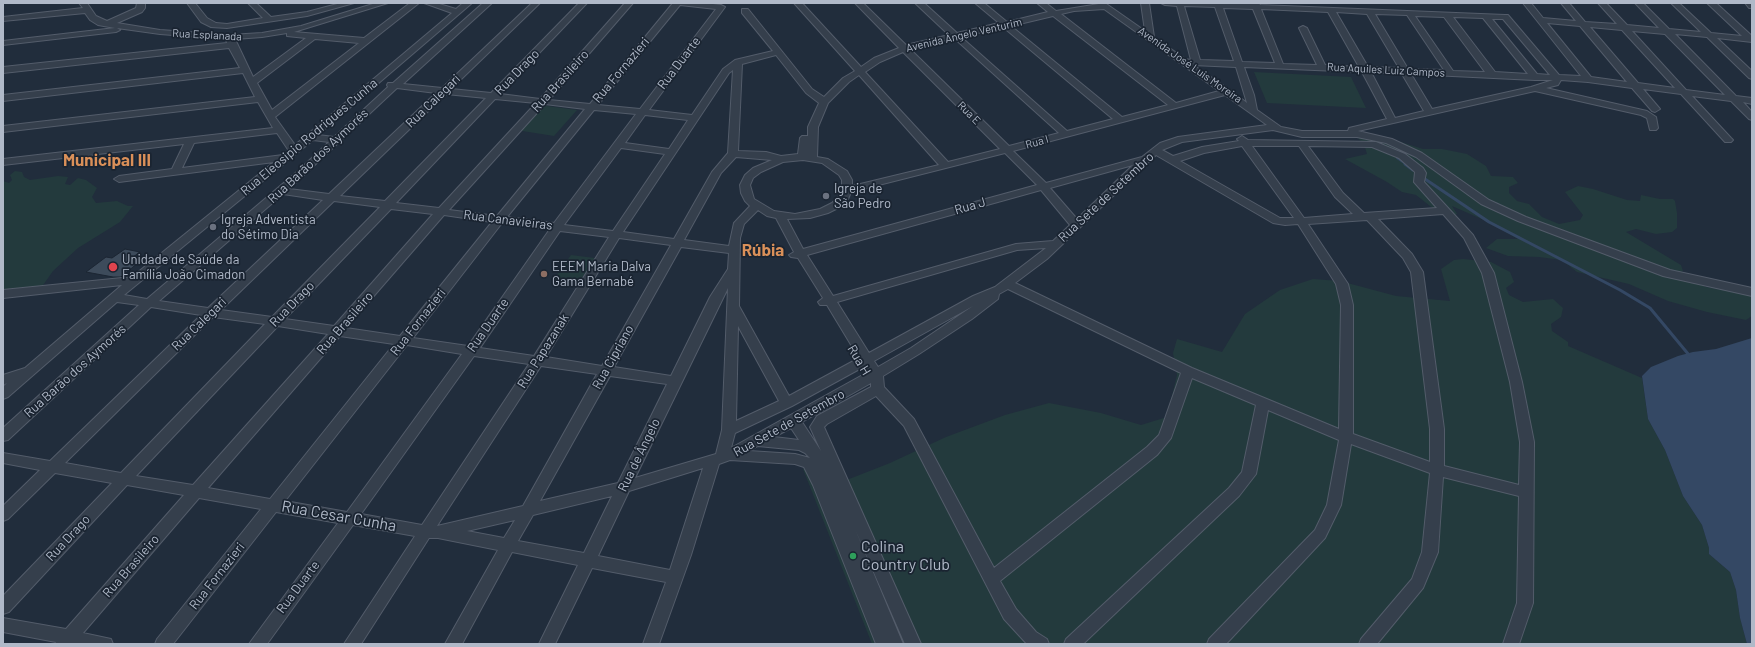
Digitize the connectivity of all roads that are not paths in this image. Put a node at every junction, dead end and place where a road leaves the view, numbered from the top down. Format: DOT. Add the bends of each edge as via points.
graph roads {
  1 [pos="141,3"];
  2 [pos="191,3"];
  3 [pos="252,3"];
  4 [pos="316,3"];
  5 [pos="350,3"];
  6 [pos="384,3"];
  7 [pos="415,3"];
  8 [pos="428,3"];
  9 [pos="468,3"];
  10 [pos="488,3"];
  11 [pos="536,3"];
  12 [pos="582,3"];
  13 [pos="629,3"];
  14 [pos="676,3"];
  15 [pos="682,3"];
  16 [pos="798,3"];
  17 [pos="859,3"];
  18 [pos="919,3"];
  19 [pos="979,3"];
  20 [pos="1040,3"];
  21 [pos="1082,3"];
  22 [pos="1145,3"];
  23 [pos="1165,3"];
  24 [pos="1527,3"];
  25 [pos="1565,3"];
  26 [pos="1602,3"];
  27 [pos="1639,3"];
  28 [pos="1675,3"];
  29 [pos="1711,3"];
  30 [pos="1749,3"];
  31 [pos="1180,4"];
  32 [pos="1103,5"];
  33 [pos="1218,5"];
  34 [pos="1256,5"];
  35 [pos="85,6"];
  36 [pos="1752,6"];
  37 [pos="325,10"];
  38 [pos="745,11"];
  39 [pos="1331,11"];
  40 [pos="457,12"];
  41 [pos="1053,12"];
  42 [pos="1370,12"];
  43 [pos="1409,13"];
  44 [pos="1447,15"];
  45 [pos="1485,16"];
  46 [pos="3,19"];
  47 [pos="270,20"];
  48 [pos="1541,20"];
  49 [pos="1004,23"];
  50 [pos="108,24"];
  51 [pos="1583,24"];
  52 [pos="1625,27"];
  53 [pos="131,28"];
  54 [pos="1303,28"];
  55 [pos="1667,31"];
  56 [pos="279,33"];
  57 [pos="954,34"];
  58 [pos="1709,35"];
  59 [pos="312,37"];
  60 [pos="1150,38"];
  61 [pos="1752,39"];
  62 [pos="231,41"];
  63 [pos="366,41"];
  64 [pos="3,43"];
  65 [pos="903,47"];
  66 [pos="778,52"];
  67 [pos="738,62"];
  68 [pos="1185,62"];
  69 [pos="1196,62"];
  70 [pos="1239,64"];
  71 [pos="1280,66"];
  72 [pos="1322,67"];
  73 [pos="857,69"];
  74 [pos="1365,69"];
  75 [pos="3,70"];
  76 [pos="246,70"];
  77 [pos="1407,71"];
  78 [pos="1450,73"];
  79 [pos="1492,75"];
  80 [pos="1752,76"];
  81 [pos="1534,77"];
  82 [pos="1557,78"];
  83 [pos="1588,79"];
  84 [pos="252,82"];
  85 [pos="374,83"];
  86 [pos="394,86"];
  87 [pos="1635,86"];
  88 [pos="1533,89"];
  89 [pos="444,91"];
  90 [pos="1226,92"];
  91 [pos="1684,92"];
  92 [pos="494,96"];
  93 [pos="3,98"];
  94 [pos="1733,98"];
  95 [pos="261,99"];
  96 [pos="822,100"];
  97 [pos="1752,100"];
  98 [pos="542,101"];
  99 [pos="1174,105"];
  100 [pos="591,107"];
  101 [pos="1655,109"];
  102 [pos="1253,110"];
  103 [pos="642,112"];
  104 [pos="1429,112"];
  105 [pos="270,116"];
  106 [pos="1752,117"];
  107 [pos="694,118"];
  108 [pos="1120,120"];
  109 [pos="1392,121"];
  110 [pos="1276,128"];
  111 [pos="1653,128"];
  112 [pos="3,129"];
  113 [pos="278,130"];
  114 [pos="1236,132"];
  115 [pos="1340,133"];
  116 [pos="1065,134"];
  117 [pos="309,137"];
  118 [pos="191,139"];
  119 [pos="336,140"];
  120 [pos="1728,140"];
  121 [pos="1246,143"];
  122 [pos="1301,143"];
  123 [pos="617,145"];
  124 [pos="1007,150"];
  125 [pos="1155,150"];
  126 [pos="670,152"];
  127 [pos="290,154"];
  128 [pos="733,154"];
  129 [pos="808,158"];
  130 [pos="781,159"];
  131 [pos="1145,159"];
  132 [pos="1172,160"];
  133 [pos="3,162"];
  134 [pos="945,165"];
  135 [pos="175,173"];
  136 [pos="119,179"];
  137 [pos="1043,186"];
  138 [pos="847,190"];
  139 [pos="280,191"];
  140 [pos="332,198"];
  141 [pos="386,206"];
  142 [pos="761,209"];
  143 [pos="1447,211"];
  144 [pos="441,212"];
  145 [pos="780,216"];
  146 [pos="1366,217"];
  147 [pos="500,219"];
  148 [pos="1302,221"];
  149 [pos="1076,225"];
  150 [pos="558,226"];
  151 [pos="617,233"];
  152 [pos="678,241"];
  153 [pos="1056,244"];
  154 [pos="734,250"];
  155 [pos="798,255"];
  156 [pos="735,268"];
  157 [pos="135,280"];
  158 [pos="1003,287"];
  159 [pos="1752,292"];
  160 [pos="3,294"];
  161 [pos="115,298"];
  162 [pos="828,301"];
  163 [pos="149,304"];
  164 [pos="734,308"];
  165 [pos="210,313"];
  166 [pos="274,322"];
  167 [pos="338,331"];
  168 [pos="404,341"];
  169 [pos="470,352"];
  170 [pos="538,360"];
  171 [pos="864,362"];
  172 [pos="33,368"];
  173 [pos="604,371"];
  174 [pos="1188,371"];
  175 [pos="3,380"];
  176 [pos="675,381"];
  177 [pos="875,381"];
  178 [pos="3,394"];
  179 [pos="787,403"];
  180 [pos="1263,404"];
  181 [pos="795,423"];
  182 [pos="728,430"];
  183 [pos="3,436"];
  184 [pos="1346,437"];
  185 [pos="759,440"];
  186 [pos="777,442"];
  187 [pos="814,452"];
  188 [pos="3,458"];
  189 [pos="722,458"];
  190 [pos="769,458"];
  191 [pos="52,467"];
  192 [pos="1437,470"];
  193 [pos="123,479"];
  194 [pos="624,487"];
  195 [pos="197,491"];
  196 [pos="1526,492"];
  197 [pos="273,505"];
  198 [pos="525,512"];
  199 [pos="3,515"];
  200 [pos="350,518"];
  201 [pos="433,532"];
  202 [pos="507,545"];
  203 [pos="588,561"];
  204 [pos="674,577"];
  205 [pos="991,579"];
  206 [pos="3,607"];
  207 [pos="3,625"];
  208 [pos="66,640"];
  209 [pos="105,644"];
  210 [pos="163,644"];
  211 [pos="257,644"];
  212 [pos="352,644"];
  213 [pos="453,644"];
  214 [pos="547,644"];
  215 [pos="651,644"];
  216 [pos="884,644"];
  217 [pos="895,644"];
  218 [pos="913,644"];
  219 [pos="1041,644"];
  220 [pos="1072,644"];
  221 [pos="1215,644"];
  222 [pos="1368,644"];
  223 [pos="1510,644"];
  1 -- 50 [label="street" via="139,10"];
  2 -- 47 [label="street" via="208,23 220,26"];
  3 -- 47 [label="street"];
  4 -- 37 [label="street"];
  5 -- 37 [label="street"];
  6 -- 56 [label="street, Rua Esplanada"];
  7 -- 63 [label="street"];
  8 -- 40 [label="street"];
  9 -- 40 [label="street, Rua Eleosipio Rodrigues Cunha"];
  10 -- 86 [label="street, Rua Barão dos Aymorés"];
  11 -- 89 [label="street, Rua Calegari"];
  12 -- 92 [label="street, Rua Drago"];
  13 -- 98 [label="street, Rua Brasileiro"];
  14 -- 100 [label="street, Rua Fornazieri"];
  15 -- 103 [label="street, Rua Duarte" via="721,7"];
  16 -- 73 [label="street"];
  17 -- 65 [label="street, Rua E"];
  18 -- 57 [label="street"];
  19 -- 49 [label="street"];
  20 -- 41 [label="street"];
  21 -- 41 [label="street, Avenida Ângelo Venturim"];
  22 -- 60 [label="street"];
  23 -- 31 [label="street"];
  24 -- 48 [label="street"];
  25 -- 51 [label="street"];
  26 -- 52 [label="street"];
  27 -- 55 [label="street"];
  28 -- 58 [label="street"];
  29 -- 61 [label="street"];
  30 -- 36 [label="street"];
  31 -- 33 [label="street"];
  31 -- 69 [label="street"];
  32 -- 41 [label="street, Avenida Ângelo Venturim"];
  32 -- 60 [label="street, Avenida José Luis Moreira"];
  33 -- 34 [label="street"];
  33 -- 70 [label="street"];
  34 -- 39 [label="street"];
  34 -- 71 [label="street"];
  35 -- 46 [label="street"];
  35 -- 50 [label="street, Rua Esplanada" via="94,20"];
  37 -- 47 [label="street"];
  38 -- 66 [label="street"];
  39 -- 42 [label="street"];
  39 -- 74 [label="street"];
  40 -- 85 [label="street, Rua Eleosipio Rodrigues Cunha"];
  41 -- 49 [label="street, Avenida Ângelo Venturim"];
  41 -- 99 [label="street"];
  42 -- 43 [label="street"];
  42 -- 77 [label="street"];
  43 -- 44 [label="street"];
  43 -- 78 [label="street"];
  44 -- 45 [label="street"];
  44 -- 79 [label="street"];
  45 -- 81 [label="street"];
  45 -- 82 [label="street" via="1505,17"];
  48 -- 51 [label="street"];
  48 -- 83 [label="street"];
  49 -- 57 [label="street, Avenida Ângelo Venturim"];
  49 -- 108 [label="street"];
  50 -- 53 [label="street, Rua Esplanada"];
  51 -- 52 [label="street"];
  51 -- 87 [label="street"];
  52 -- 55 [label="street"];
  52 -- 91 [label="street"];
  53 -- 62 [label="street, Rua Esplanada"];
  53 -- 64 [label="street"];
  54 -- 72 [label="street"];
  55 -- 58 [label="street"];
  55 -- 94 [label="street"];
  56 -- 59 [label="street"];
  56 -- 62 [label="street, Rua Esplanada"];
  57 -- 65 [label="street, Avenida Ângelo Venturim"];
  57 -- 116 [label="street"];
  58 -- 61 [label="street"];
  58 -- 80 [label="street"];
  59 -- 63 [label="street"];
  59 -- 84 [label="street"];
  60 -- 68 [label="street, Avenida José Luis Moreira"];
  62 -- 75 [label="street"];
  62 -- 76 [label="street"];
  63 -- 105 [label="street"];
  65 -- 73 [label="street, Avenida Ângelo Venturim"];
  65 -- 124 [label="street, Rua E"];
  66 -- 67 [label="street"];
  66 -- 96 [label="street" via="809,91"];
  67 -- 107 [label="street, Rua Papazanak" via="726,71"];
  67 -- 128 [label="street"];
  68 -- 69 [label="street, Rua Aquiles Luiz Campos"];
  68 -- 90 [label="street, Avenida José Luis Moreira"];
  69 -- 70 [label="street, Rua Aquiles Luiz Campos"];
  70 -- 71 [label="street, Rua Aquiles Luiz Campos"];
  70 -- 102 [label="street"];
  71 -- 72 [label="street, Rua Aquiles Luiz Campos"];
  72 -- 74 [label="street, Rua Aquiles Luiz Campos"];
  73 -- 96 [label="street, Avenida Ângelo Venturim" via="834,83"];
  73 -- 134 [label="street"];
  74 -- 77 [label="street, Rua Aquiles Luiz Campos"];
  74 -- 109 [label="street"];
  76 -- 84 [label="street"];
  76 -- 93 [label="street"];
  77 -- 78 [label="street, Rua Aquiles Luiz Campos"];
  77 -- 104 [label="street"];
  78 -- 79 [label="street, Rua Aquiles Luiz Campos"];
  79 -- 81 [label="street, Rua Aquiles Luiz Campos"];
  81 -- 82 [label="street, Rua Aquiles Luiz Campos"];
  82 -- 83 [label="street, Rua Aquiles Luiz Campos"];
  82 -- 88 [label="street" via="1555,83"];
  83 -- 87 [label="street, Rua Aquiles Luiz Campos"];
  84 -- 95 [label="street"];
  85 -- 86 [label="street"];
  85 -- 117 [label="street, Rua Eleosipio Rodrigues Cunha"];
  86 -- 89 [label="street"];
  86 -- 119 [label="street, Rua Barão dos Aymorés"];
  87 -- 91 [label="street, Rua Aquiles Luiz Campos"];
  87 -- 101 [label="street"];
  88 -- 104 [label="street"];
  88 -- 111 [label="street" via="1644,112 1651,117"];
  89 -- 92 [label="street"];
  89 -- 140 [label="street, Rua Calegari"];
  90 -- 99 [label="street, Rua I"];
  90 -- 102 [label="street, Avenida José Luis Moreira"];
  91 -- 94 [label="street, Rua Aquiles Luiz Campos"];
  91 -- 120 [label="street"];
  92 -- 98 [label="street"];
  92 -- 141 [label="street, Rua Drago"];
  94 -- 97 [label="street, Rua Aquiles Luiz Campos"];
  94 -- 106 [label="street"];
  95 -- 105 [label="street"];
  95 -- 112 [label="street"];
  96 -- 129 [label="street, Avenida Ângelo Venturim" via="807,126"];
  98 -- 100 [label="street"];
  98 -- 144 [label="street, Rua Brasileiro"];
  99 -- 108 [label="street, Rua I"];
  100 -- 103 [label="street"];
  100 -- 147 [label="street, Rua Fornazieri"];
  102 -- 110 [label="street, Avenida José Luis Moreira"];
  103 -- 107 [label="street"];
  103 -- 123 [label="street, Rua Duarte"];
  104 -- 109 [label="street"];
  105 -- 113 [label="street"];
  107 -- 126 [label="street, Rua Papazanak"];
  108 -- 116 [label="street, Rua I"];
  109 -- 115 [label="street"];
  110 -- 114 [label="street, Rua Sete de Setembro"];
  110 -- 115 [label="street" via="1302,134"];
  113 -- 118 [label="street"];
  113 -- 127 [label="street"];
  114 -- 121 [label="street"];
  114 -- 125 [label="street, Rua Sete de Setembro" via="1181,139"];
  115 -- 159 [label="street" via="1377,137 1401,145 1472,194 1498,208 1602,250 1667,273"];
  116 -- 124 [label="street, Rua I"];
  117 -- 119 [label="street"];
  117 -- 127 [label="street, Rua Eleosipio Rodrigues Cunha"];
  118 -- 133 [label="street"];
  118 -- 135 [label="street"];
  119 -- 139 [label="street, Rua Barão dos Aymorés"];
  121 -- 122 [label="street"];
  121 -- 132 [label="street" via="1202,150"];
  121 -- 148 [label="street"];
  122 -- 143 [label="street" via="1364,142 1394,152 1419,170 1420,182"];
  122 -- 146 [label="street" via="1339,195"];
  123 -- 126 [label="street"];
  123 -- 150 [label="street, Rua Duarte"];
  124 -- 134 [label="street, Rua I"];
  124 -- 137 [label="street, Rua E"];
  125 -- 131 [label="street, Rua Sete de Setembro"];
  125 -- 132 [label="street"];
  126 -- 151 [label="street, Rua Papazanak"];
  127 -- 135 [label="street"];
  127 -- 157 [label="street, Rua Eleosipio Rodrigues Cunha"];
  128 -- 130 [label="street" via="766,155"];
  128 -- 152 [label="street, Rua Cipriano" via="717,172"];
  129 -- 130 [label="street"];
  129 -- 138 [label="street" via="825,161 843,173 847,180"];
  130 -- 142 [label="street" via="762,167 749,177 746,193 750,201"];
  131 -- 137 [label="street, Rua J"];
  131 -- 149 [label="street, Rua Sete de Setembro"];
  132 -- 148 [label="street" via="1277,221"];
  134 -- 138 [label="street, Rua I"];
  135 -- 136 [label="street"];
  137 -- 149 [label="street, Rua E"];
  137 -- 155 [label="street, Rua J"];
  138 -- 145 [label="street" via="836,205 824,211 795,217"];
  139 -- 140 [label="street, Rua Canavieiras"];
  139 -- 163 [label="street, Rua Barão dos Aymorés"];
  140 -- 141 [label="street, Rua Canavieiras"];
  140 -- 165 [label="street, Rua Calegari"];
  141 -- 144 [label="street, Rua Canavieiras"];
  141 -- 166 [label="street, Rua Drago"];
  142 -- 145 [label="street"];
  142 -- 154 [label="street" via="739,223"];
  142 -- 155 [label="street, Rua H"];
  143 -- 146 [label="street"];
  143 -- 196 [label="street" via="1470,236 1488,273 1516,382 1527,442"];
  144 -- 147 [label="street, Rua Canavieiras"];
  144 -- 167 [label="street, Rua Brasileiro"];
  145 -- 155 [label="street, Rua H"];
  146 -- 148 [label="street"];
  146 -- 192 [label="street" via="1408,256 1417,272 1437,429"];
  147 -- 150 [label="street, Rua Canavieiras"];
  147 -- 168 [label="street, Rua Fornazieri"];
  148 -- 184 [label="street" via="1342,284 1347,305"];
  149 -- 153 [label="street, Rua Sete de Setembro"];
  150 -- 151 [label="street, Rua Canavieiras"];
  150 -- 169 [label="street, Rua Duarte"];
  151 -- 152 [label="street, Rua Canavieiras"];
  151 -- 170 [label="street, Rua Papazanak"];
  152 -- 154 [label="street, Rua Canavieiras"];
  152 -- 173 [label="street, Rua Cipriano"];
  153 -- 158 [label="street, Rua Sete de Setembro"];
  153 -- 162 [label="street" via="1016,247"];
  154 -- 156 [label="street"];
  155 -- 162 [label="street, Rua H"];
  156 -- 164 [label="street"];
  156 -- 176 [label="street, Rua de Ângelo" via="716,297"];
  157 -- 160 [label="street"];
  157 -- 161 [label="street, Rua Eleosipio Rodrigues Cunha"];
  158 -- 171 [label="street, Rua Sete de Setembro"];
  158 -- 174 [label="street"];
  158 -- 177 [label="street, Rua Sete de Setembro" via="968,316"];
  161 -- 163 [label="street"];
  161 -- 172 [label="street, Rua Eleosipio Rodrigues Cunha"];
  162 -- 171 [label="street, Rua H"];
  163 -- 165 [label="street"];
  163 -- 183 [label="street, Rua Barão dos Aymorés"];
  164 -- 179 [label="street"];
  164 -- 182 [label="street"];
  165 -- 166 [label="street"];
  165 -- 191 [label="street, Rua Calegari"];
  166 -- 167 [label="street"];
  166 -- 193 [label="street, Rua Drago"];
  167 -- 168 [label="street"];
  167 -- 195 [label="street, Rua Brasileiro"];
  168 -- 169 [label="street"];
  168 -- 197 [label="street, Rua Fornazieri"];
  169 -- 170 [label="street"];
  169 -- 200 [label="street, Rua Duarte"];
  170 -- 173 [label="street"];
  170 -- 201 [label="street, Rua Papazanak"];
  171 -- 177 [label="street, Rua H"];
  171 -- 179 [label="street, Rua Sete de Setembro"];
  172 -- 175 [label="street"];
  172 -- 178 [label="street, Rua Eleosipio Rodrigues Cunha"];
  173 -- 176 [label="street"];
  173 -- 198 [label="street, Rua Cipriano"];
  174 -- 180 [label="street"];
  174 -- 205 [label="street" via="1169,427 1156,447"];
  176 -- 194 [label="street, Rua de Ângelo"];
  177 -- 181 [label="street, Rua Sete de Setembro"];
  177 -- 205 [label="street, Rua H" via="909,423"];
  177 -- 218 [label="street" via="822,420 817,427"];
  179 -- 182 [label="street, Rua Sete de Setembro"];
  180 -- 184 [label="street"];
  180 -- 220 [label="street" via="1249,474"];
  181 -- 185 [label="street, Rua Sete de Setembro"];
  181 -- 186 [label="street"];
  181 -- 187 [label="street"];
  182 -- 189 [label="street"];
  184 -- 192 [label="street"];
  184 -- 221 [label="street" via="1334,505 1320,534"];
  185 -- 186 [label="street"];
  185 -- 189 [label="street, Rua Sete de Setembro"];
  186 -- 187 [label="street" via="800,445"];
  186 -- 190 [label="street"];
  187 -- 217 [label="street" via="823,463"];
  188 -- 191 [label="street, Rua Cesar Cunha"];
  189 -- 190 [label="street"];
  189 -- 194 [label="street, Rua Sete de Setembro"];
  189 -- 204 [label="street"];
  190 -- 216 [label="street" via="804,461 812,467"];
  191 -- 193 [label="street, Rua Cesar Cunha"];
  191 -- 199 [label="street, Rua Calegari"];
  192 -- 196 [label="street"];
  192 -- 222 [label="street" via="1430,552 1418,583"];
  193 -- 195 [label="street, Rua Cesar Cunha"];
  193 -- 206 [label="street, Rua Drago"];
  194 -- 198 [label="street, Rua Sete de Setembro"];
  194 -- 203 [label="street, Rua de Ângelo"];
  195 -- 197 [label="street, Rua Cesar Cunha"];
  195 -- 208 [label="street, Rua Brasileiro"];
  196 -- 223 [label="street" via="1525,603"];
  197 -- 200 [label="street, Rua Cesar Cunha"];
  197 -- 210 [label="street, Rua Fornazieri"];
  198 -- 201 [label="street, Rua Sete de Setembro"];
  198 -- 202 [label="street, Rua Cipriano"];
  200 -- 201 [label="street, Rua Cesar Cunha"];
  200 -- 211 [label="street, Rua Duarte"];
  201 -- 202 [label="street, Rua Cesar Cunha"];
  201 -- 212 [label="street, Rua Papazanak"];
  202 -- 203 [label="street, Rua Cesar Cunha"];
  202 -- 213 [label="street, Rua Cipriano"];
  203 -- 204 [label="street, Rua Cesar Cunha"];
  203 -- 214 [label="street, Rua de Ângelo"];
  204 -- 215 [label="street"];
  205 -- 219 [label="street, Rua H" via="1010,614 1030,637"];
  207 -- 208 [label="street"];
  208 -- 209 [label="street"];
}
